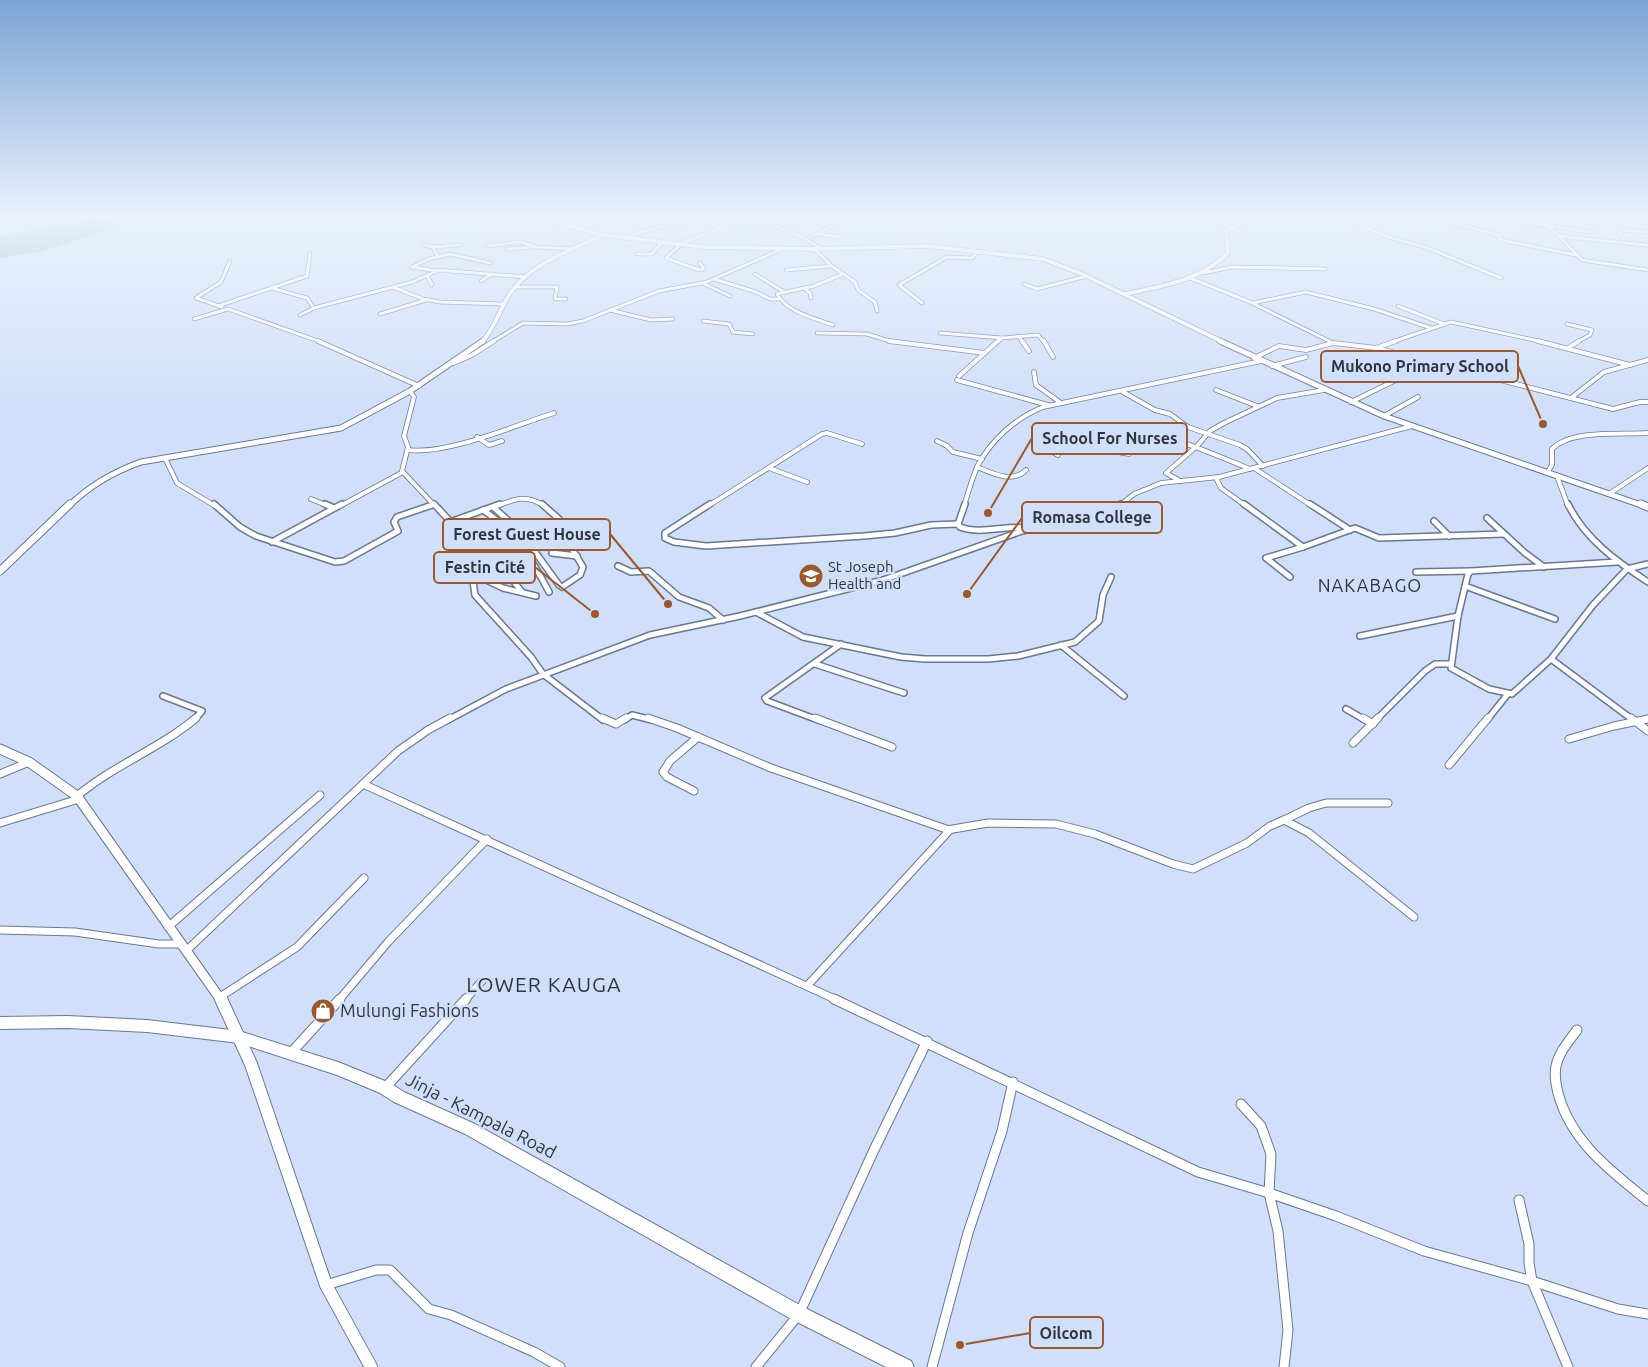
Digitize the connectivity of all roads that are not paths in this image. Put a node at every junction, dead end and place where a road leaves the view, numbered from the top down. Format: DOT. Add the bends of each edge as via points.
graph roads {
  1 [pos="221,281"];
  2 [pos="293,281"];
  3 [pos="412,281"];
  4 [pos="429,281"];
  5 [pos="522,281"];
  6 [pos="709,281"];
  7 [pos="720,281"];
  8 [pos="770,281"];
  9 [pos="825,281"];
  10 [pos="853,281"];
  11 [pos="906,281"];
  12 [pos="1069,281"];
  13 [pos="1098,281"];
  14 [pos="1179,281"];
  15 [pos="1197,281"];
  16 [pos="702,283"];
  17 [pos="1024,284"];
  18 [pos="432,285"];
  19 [pos="394,287"];
  20 [pos="515,287"];
  21 [pos="272,288"];
  22 [pos="804,288"];
  23 [pos="784,292"];
  24 [pos="1125,294"];
  25 [pos="730,296"];
  26 [pos="566,298"];
  27 [pos="811,298"];
  28 [pos="778,299"];
  29 [pos="428,300"];
  30 [pos="922,303"];
  31 [pos="1252,303"];
  32 [pos="503,304"];
  33 [pos="218,306"];
  34 [pos="1398,306"];
  35 [pos="314,308"];
  36 [pos="228,309"];
  37 [pos="610,310"];
  38 [pos="877,311"];
  39 [pos="380,314"];
  40 [pos="300,315"];
  41 [pos="194,319"];
  42 [pos="673,319"];
  43 [pos="703,321"];
  44 [pos="833,324"];
  45 [pos="1444,324"];
  46 [pos="1567,324"];
  47 [pos="1431,328"];
  48 [pos="940,332"];
  49 [pos="817,333"];
  50 [pos="753,334"];
  51 [pos="1018,336"];
  52 [pos="1002,338"];
  53 [pos="1332,343"];
  54 [pos="1376,348"];
  55 [pos="1568,348"];
  56 [pos="1029,351"];
  57 [pos="985,353"];
  58 [pos="1306,357"];
  59 [pos="1053,358"];
  60 [pos="1254,358"];
  61 [pos="1648,360"];
  62 [pos="1261,361"];
  63 [pos="454,363"];
  64 [pos="1630,365"];
  65 [pos="1272,366"];
  66 [pos="1034,372"];
  67 [pos="1400,378"];
  68 [pos="419,386"];
  69 [pos="1216,390"];
  70 [pos="1324,390"];
  71 [pos="410,392"];
  72 [pos="1123,392"];
  73 [pos="1418,397"];
  74 [pos="1571,398"];
  75 [pos="1647,400"];
  76 [pos="1351,402"];
  77 [pos="1061,403"];
  78 [pos="1050,406"];
  79 [pos="1257,406"];
  80 [pos="554,413"];
  81 [pos="1384,416"];
  82 [pos="1412,426"];
  83 [pos="1208,433"];
  84 [pos="1648,433"];
  85 [pos="478,437"];
  86 [pos="502,441"];
  87 [pos="937,441"];
  88 [pos="1069,441"];
  89 [pos="862,444"];
  90 [pos="1083,446"];
  91 [pos="1196,447"];
  92 [pos="409,450"];
  93 [pos="1058,455"];
  94 [pos="164,458"];
  95 [pos="982,459"];
  96 [pos="1262,466"];
  97 [pos="769,468"];
  98 [pos="977,468"];
  99 [pos="1252,468"];
  100 [pos="1648,468"];
  101 [pos="1026,470"];
  102 [pos="403,472"];
  103 [pos="1547,473"];
  104 [pos="1219,476"];
  105 [pos="1557,476"];
  106 [pos="1180,481"];
  107 [pos="807,482"];
  108 [pos="1609,494"];
  109 [pos="311,499"];
  110 [pos="432,505"];
  111 [pos="493,506"];
  112 [pos="1648,507"];
  113 [pos="334,508"];
  114 [pos="483,510"];
  115 [pos="1488,518"];
  116 [pos="1434,521"];
  117 [pos="450,522"];
  118 [pos="958,524"];
  119 [pos="1030,529"];
  120 [pos="1350,530"];
  121 [pos="1504,534"];
  122 [pos="1449,536"];
  123 [pos="465,539"];
  124 [pos="272,542"];
  125 [pos="1303,547"];
  126 [pos="552,553"];
  127 [pos="529,556"];
  128 [pos="577,556"];
  129 [pos="1617,562"];
  130 [pos="1648,564"];
  131 [pos="618,566"];
  132 [pos="1544,567"];
  133 [pos="1627,569"];
  134 [pos="1471,570"];
  135 [pos="0,572"];
  136 [pos="1416,572"];
  137 [pos="508,573"];
  138 [pos="1290,576"];
  139 [pos="473,577"];
  140 [pos="1110,577"];
  141 [pos="482,579"];
  142 [pos="1648,582"];
  143 [pos="1465,586"];
  144 [pos="522,592"];
  145 [pos="549,592"];
  146 [pos="536,596"];
  147 [pos="756,612"];
  148 [pos="1458,616"];
  149 [pos="723,620"];
  150 [pos="1555,620"];
  151 [pos="1360,636"];
  152 [pos="841,644"];
  153 [pos="1060,645"];
  154 [pos="1551,659"];
  155 [pos="815,664"];
  156 [pos="1451,664"];
  157 [pos="543,674"];
  158 [pos="904,693"];
  159 [pos="1508,694"];
  160 [pos="163,696"];
  161 [pos="1124,696"];
  162 [pos="1346,710"];
  163 [pos="1648,719"];
  164 [pos="1635,722"];
  165 [pos="1373,724"];
  166 [pos="1648,731"];
  167 [pos="698,737"];
  168 [pos="1569,739"];
  169 [pos="1353,743"];
  170 [pos="892,747"];
  171 [pos="0,749"];
  172 [pos="29,762"];
  173 [pos="1449,764"];
  174 [pos="0,774"];
  175 [pos="363,784"];
  176 [pos="694,791"];
  177 [pos="320,795"];
  178 [pos="78,797"];
  179 [pos="1388,803"];
  180 [pos="1284,820"];
  181 [pos="0,823"];
  182 [pos="947,830"];
  183 [pos="487,839"];
  184 [pos="364,878"];
  185 [pos="1414,917"];
  186 [pos="168,927"];
  187 [pos="0,930"];
  188 [pos="185,947"];
  189 [pos="482,981"];
  190 [pos="807,986"];
  191 [pos="220,997"];
  192 [pos="0,1023"];
  193 [pos="1577,1030"];
  194 [pos="239,1037"];
  195 [pos="927,1042"];
  196 [pos="290,1053"];
  197 [pos="1013,1082"];
  198 [pos="385,1088"];
  199 [pos="1241,1104"];
  200 [pos="1269,1193"];
  201 [pos="1518,1200"];
  202 [pos="1648,1201"];
  203 [pos="1532,1281"];
  204 [pos="326,1285"];
  205 [pos="799,1314"];
  206 [pos="1648,1314"];
  207 [pos="370,1367"];
  208 [pos="560,1367"];
  209 [pos="756,1367"];
  210 [pos="905,1367"];
  211 [pos="932,1367"];
  212 [pos="1284,1367"];
  213 [pos="1568,1367"];
  1 -- 33 [label="street" via="219,286 196,298"];
  2 -- 21 [label="street"];
  3 -- 19 [label="street"];
  4 -- 18 [label="street"];
  5 -- 20 [label="street"];
  6 -- 16 [label="street"];
  7 -- 28 [label="street"];
  8 -- 23 [label="street"];
  9 -- 22 [label="street"];
  10 -- 38 [label="street" via="858,290 876,302"];
  11 -- 30 [label="street" via="900,286"];
  12 -- 17 [label="street" via="1037,289"];
  13 -- 24 [label="street"];
  14 -- 24 [label="street"];
  15 -- 31 [label="street"];
  16 -- 25 [label="street"];
  16 -- 37 [label="street" via="659,291"];
  19 -- 29 [label="street"];
  19 -- 35 [label="street"];
  20 -- 26 [label="street" via="556,287 555,299"];
  20 -- 32 [label="street"];
  21 -- 33 [label="street"];
  21 -- 35 [label="street" via="307,298"];
  22 -- 23 [label="street"];
  22 -- 27 [label="street"];
  23 -- 28 [label="street" via="777,294"];
  24 -- 60 [label="street"];
  28 -- 44 [label="street" via="802,313"];
  29 -- 32 [label="street"];
  29 -- 39 [label="street"];
  31 -- 47 [label="street" via="1306,292"];
  31 -- 53 [label="street"];
  32 -- 63 [label="street" via="483,342"];
  33 -- 36 [label="street"];
  34 -- 45 [label="street"];
  35 -- 40 [label="street"];
  36 -- 41 [label="street"];
  36 -- 68 [label="street" via="313,339"];
  37 -- 42 [label="street" via="651,320"];
  37 -- 63 [label="street" via="574,323 523,323"];
  43 -- 50 [label="street" via="729,324 733,332"];
  45 -- 47 [label="street"];
  45 -- 55 [label="street" via="1457,323"];
  46 -- 55 [label="street" via="1592,330 1590,335"];
  47 -- 54 [label="street"];
  48 -- 52 [label="street"];
  49 -- 57 [label="street" via="867,334 891,342"];
  51 -- 52 [label="street"];
  51 -- 56 [label="street"];
  51 -- 59 [label="street" via="1041,337"];
  52 -- 57 [label="street"];
  53 -- 54 [label="street"];
  53 -- 60 [label="street" via="1302,350 1275,347"];
  54 -- 74 [label="street"];
  55 -- 64 [label="street"];
  57 -- 78 [label="street" via="958,378"];
  58 -- 65 [label="street"];
  60 -- 62 [label="street"];
  61 -- 64 [label="street"];
  62 -- 65 [label="street"];
  62 -- 72 [label="street"];
  63 -- 68 [label="street"];
  64 -- 74 [label="street" via="1604,372"];
  65 -- 70 [label="street"];
  66 -- 77 [label="street" via="1036,385"];
  67 -- 76 [label="street"];
  68 -- 71 [label="street"];
  69 -- 79 [label="street"];
  70 -- 76 [label="street"];
  70 -- 79 [label="street" via="1287,396"];
  71 -- 92 [label="street" via="414,397 404,436"];
  71 -- 94 [label="street" via="332,431"];
  72 -- 77 [label="street"];
  72 -- 83 [label="street" via="1154,410 1170,414 1188,427"];
  73 -- 81 [label="street"];
  74 -- 75 [label="street" via="1620,410"];
  76 -- 81 [label="street"];
  77 -- 78 [label="street"];
  78 -- 95 [label="street" via="1036,409 1022,418 998,438"];
  79 -- 83 [label="street"];
  80 -- 85 [label="street"];
  81 -- 82 [label="street"];
  82 -- 96 [label="street"];
  82 -- 103 [label="street"];
  83 -- 91 [label="street"];
  83 -- 96 [label="street" via="1240,445"];
  84 -- 103 [label="street" via="1564,440 1552,448 1552,465"];
  85 -- 86 [label="street" via="489,445"];
  85 -- 92 [label="street" via="426,451"];
  87 -- 95 [label="street" via="953,452"];
  88 -- 93 [label="street" via="1051,451"];
  89 -- 97 [label="street" via="822,434"];
  90 -- 91 [label="street" via="1129,454 1138,441 1150,435"];
  91 -- 99 [label="street"];
  91 -- 106 [label="street" via="1166,473"];
  92 -- 102 [label="street" via="401,464"];
  94 -- 124 [label="street" via="173,477 184,488 210,501 240,527"];
  94 -- 135 [label="street" via="124,468 96,482"];
  95 -- 98 [label="street"];
  96 -- 99 [label="street"];
  97 -- 107 [label="street"];
  97 -- 118 [label="street" via="665,533 665,538 706,546 864,536 937,524"];
  98 -- 101 [label="street" via="1012,477 1020,477"];
  98 -- 118 [label="street"];
  99 -- 104 [label="street"];
  99 -- 120 [label="street"];
  100 -- 108 [label="street"];
  102 -- 110 [label="street"];
  102 -- 113 [label="street"];
  103 -- 105 [label="street"];
  104 -- 106 [label="street"];
  104 -- 125 [label="street" via="1217,480 1221,488"];
  105 -- 108 [label="street"];
  105 -- 129 [label="street" via="1570,510 1586,532"];
  106 -- 119 [label="street" via="1154,485 1114,508"];
  108 -- 112 [label="street"];
  109 -- 113 [label="street"];
  110 -- 117 [label="street"];
  110 -- 124 [label="street" via="397,517 394,522 398,531 344,561 328,560"];
  111 -- 114 [label="street"];
  111 -- 128 [label="street" via="522,498 540,502 559,519 566,540"];
  111 -- 128 [label="street" via="520,531 560,586 580,575 584,567"];
  113 -- 124 [label="street"];
  114 -- 117 [label="street"];
  114 -- 127 [label="street" via="506,527"];
  115 -- 121 [label="street"];
  116 -- 122 [label="street"];
  117 -- 123 [label="street"];
  118 -- 119 [label="street" via="970,531 1010,526"];
  119 -- 147 [label="street" via="883,580"];
  120 -- 122 [label="street" via="1355,528 1379,538"];
  120 -- 125 [label="street"];
  121 -- 122 [label="street"];
  121 -- 132 [label="street"];
  123 -- 137 [label="street"];
  123 -- 139 [label="street"];
  125 -- 138 [label="street" via="1266,558"];
  126 -- 128 [label="street"];
  127 -- 137 [label="street"];
  127 -- 145 [label="street"];
  129 -- 132 [label="street"];
  129 -- 133 [label="street"];
  130 -- 133 [label="street"];
  131 -- 149 [label="street" via="631,572 649,571 680,597 709,608"];
  132 -- 134 [label="street"];
  133 -- 142 [label="street"];
  133 -- 154 [label="street" via="1593,605"];
  134 -- 136 [label="street"];
  134 -- 143 [label="street"];
  137 -- 141 [label="street"];
  137 -- 144 [label="street" via="512,583"];
  139 -- 141 [label="street"];
  139 -- 157 [label="street" via="475,595 532,657"];
  140 -- 153 [label="street" via="1099,621 1075,642"];
  141 -- 144 [label="street"];
  143 -- 148 [label="street"];
  143 -- 150 [label="street"];
  144 -- 146 [label="street"];
  147 -- 149 [label="street"];
  147 -- 152 [label="street" via="803,636"];
  148 -- 151 [label="street"];
  148 -- 156 [label="street"];
  149 -- 157 [label="street" via="650,635"];
  152 -- 153 [label="street" via="926,659 1018,656"];
  152 -- 155 [label="street"];
  153 -- 161 [label="street"];
  154 -- 159 [label="street" via="1521,688"];
  154 -- 164 [label="street"];
  155 -- 158 [label="street"];
  155 -- 170 [label="street" via="768,694 767,701"];
  156 -- 159 [label="street" via="1451,668 1467,678"];
  156 -- 165 [label="street" via="1435,664 1425,671"];
  157 -- 167 [label="street" via="605,720 616,724 637,715"];
  157 -- 175 [label="street" via="428,730 398,751"];
  159 -- 173 [label="street"];
  160 -- 178 [label="street" via="202,711 139,756 115,768"];
  162 -- 165 [label="street"];
  163 -- 164 [label="street"];
  164 -- 166 [label="street"];
  164 -- 168 [label="street"];
  165 -- 169 [label="street"];
  167 -- 176 [label="street" via="670,761 663,772 666,777"];
  167 -- 182 [label="street" via="772,768"];
  171 -- 172 [label="street"];
  172 -- 174 [label="street"];
  172 -- 178 [label="street"];
  175 -- 183 [label="street"];
  175 -- 188 [label="street"];
  177 -- 186 [label="street"];
  178 -- 181 [label="street"];
  178 -- 186 [label="street"];
  179 -- 180 [label="street" via="1326,803"];
  180 -- 182 [label="street" via="1240,847 1193,869 1066,826 982,823 959,825"];
  180 -- 185 [label="street" via="1309,833"];
  182 -- 190 [label="street"];
  183 -- 190 [label="street"];
  183 -- 196 [label="street" via="388,942"];
  184 -- 191 [label="street" via="297,947"];
  186 -- 188 [label="street"];
  187 -- 188 [label="street" via="75,932"];
  188 -- 191 [label="street"];
  189 -- 198 [label="street"];
  190 -- 195 [label="street"];
  191 -- 194 [label="street"];
  192 -- 194 [label="highway, Jinja - Kampala Road" via="147,1026"];
  193 -- 202 [label="street" via="1556,1064 1558,1097 1565,1116 1588,1150"];
  194 -- 196 [label="highway, Jinja - Kampala Road"];
  194 -- 204 [label="street"];
  195 -- 197 [label="street"];
  195 -- 205 [label="street"];
  196 -- 198 [label="highway, Jinja - Kampala Road"];
  197 -- 200 [label="street" via="1198,1172"];
  197 -- 211 [label="street" via="1002,1131 968,1234"];
  198 -- 205 [label="highway, Jinja - Kampala Road" via="470,1129"];
  199 -- 200 [label="street" via="1260,1126 1271,1154"];
  200 -- 203 [label="street" via="1424,1251"];
  200 -- 212 [label="street" via="1278,1231 1288,1330"];
  201 -- 203 [label="street" via="1529,1244"];
  203 -- 206 [label="street" via="1618,1309"];
  203 -- 213 [label="street"];
  204 -- 207 [label="street"];
  204 -- 208 [label="street" via="376,1270 390,1270 429,1309 451,1315"];
  205 -- 209 [label="street"];
  205 -- 210 [label="highway, Jinja - Kampala Road"];
}
